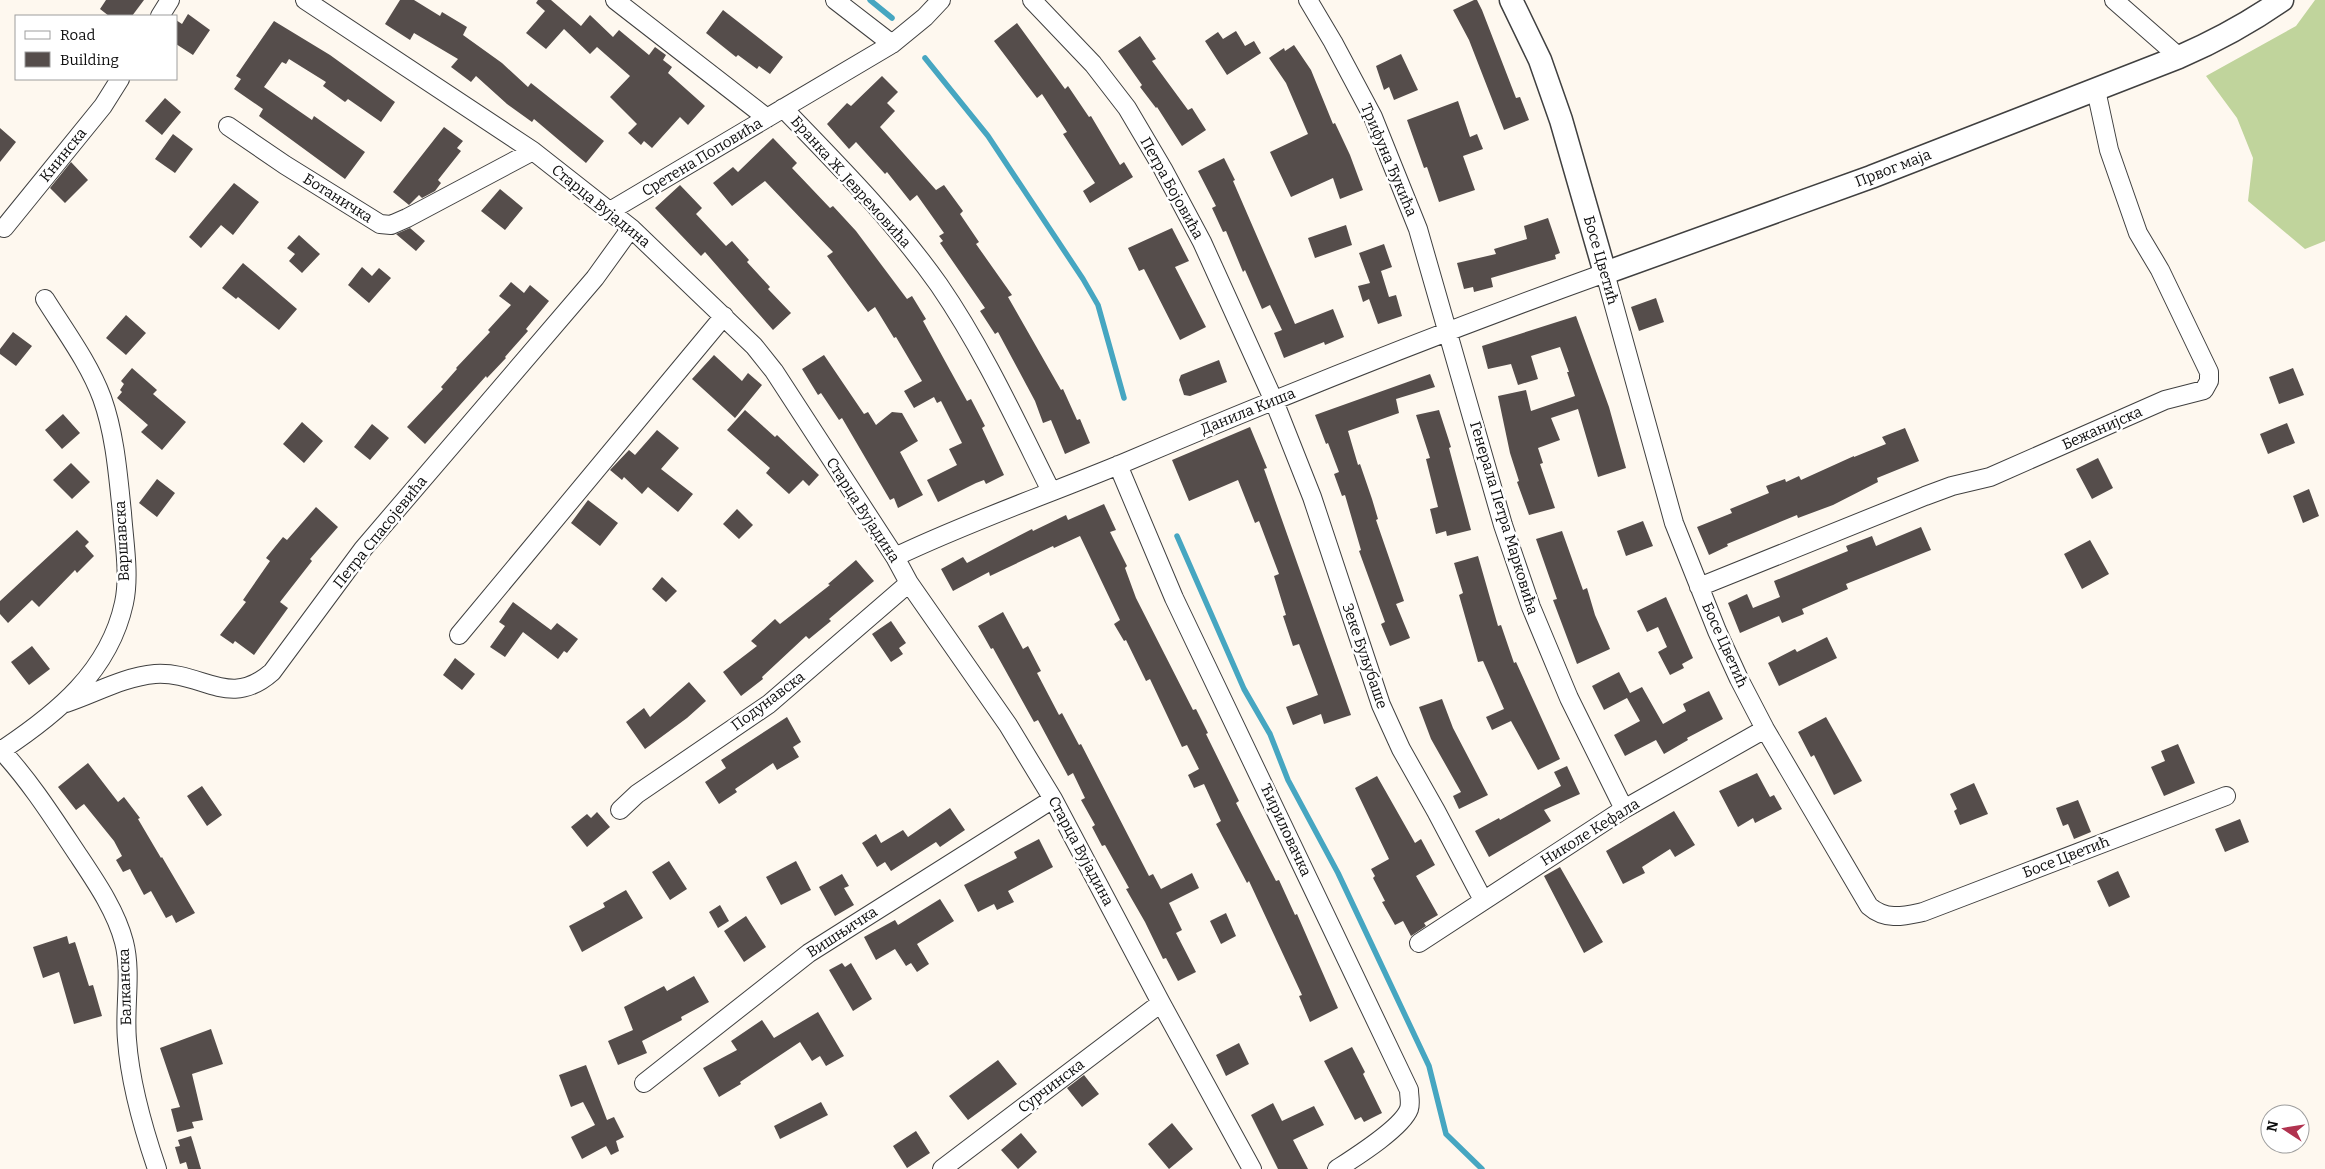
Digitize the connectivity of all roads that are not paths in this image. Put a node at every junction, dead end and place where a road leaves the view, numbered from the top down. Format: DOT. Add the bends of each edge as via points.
graph roads {
  1 [pos="170,0"];
  2 [pos="306,0"];
  3 [pos="615,0"];
  4 [pos="835,0"];
  5 [pos="941,0"];
  6 [pos="1032,0"];
  7 [pos="1308,0"];
  8 [pos="1511,0"];
  9 [pos="2114,0"];
  10 [pos="2282,0"];
  11 [pos="161,15"];
  12 [pos="892,44"];
  13 [pos="2179,57"];
  14 [pos="119,80"];
  15 [pos="2096,90"];
  16 [pos="783,108"];
  17 [pos="767,118"];
  18 [pos="228,126"];
  19 [pos="533,151"];
  20 [pos="610,212"];
  21 [pos="4,228"];
  22 [pos="631,228"];
  23 [pos="1605,273"];
  24 [pos="45,300"];
  25 [pos="724,316"];
  26 [pos="1448,330"];
  27 [pos="1274,401"];
  28 [pos="1118,465"];
  29 [pos="1050,491"];
  30 [pos="895,557"];
  31 [pos="909,583"];
  32 [pos="1699,587"];
  33 [pos="459,635"];
  34 [pos="66,703"];
  35 [pos="1765,729"];
  36 [pos="1,749"];
  37 [pos="2226,796"];
  38 [pos="1053,799"];
  39 [pos="1624,809"];
  40 [pos="620,810"];
  41 [pos="1483,900"];
  42 [pos="1419,943"];
  43 [pos="1161,1003"];
  44 [pos="644,1083"];
  45 [pos="157,1169"];
  46 [pos="942,1169"];
  47 [pos="1252,1169"];
  48 [pos="1337,1169"];
  1 -- 11 [label="street"];
  2 -- 19 [label="street, Старца Вујадина"];
  3 -- 17 [label="street"];
  4 -- 12 [label="street"];
  5 -- 12 [label="street, Сретена Поповића"];
  6 -- 27 [label="street, Петра Бојовића" via="1092,64 1127,108 1202,242"];
  7 -- 26 [label="street, Трифуна Ђукића" via="1373,117 1418,229"];
  8 -- 23 [label="street, Босе Цветић" via="1540,60 1561,120"];
  9 -- 13 [label="street"];
  10 -- 13 [label="street, Првог маја" via="2248,24"];
  12 -- 16 [label="street, Сретена Поповића"];
  13 -- 15 [label="street, Првог маја"];
  14 -- 21 [label="street, Книнска"];
  15 -- 23 [label="street, Првог маја" via="1871,177"];
  15 -- 32 [label="street, Бежанијска" via="2109,150 2138,233 2160,270 2209,372 2204,390 2165,400 1990,477 1952,486"];
  16 -- 17 [label="street, Сретена Поповића"];
  16 -- 29 [label="street, Бранка Ж. Јевремовића" via="898,230 939,285 980,350"];
  17 -- 20 [label="street, Сретена Поповића"];
  18 -- 19 [label="street, Ботаничка" via="380,224 391,225"];
  19 -- 20 [label="street, Старца Вујадина"];
  20 -- 22 [label="street, Старца Вујадина"];
  22 -- 25 [label="street, Старца Вујадина"];
  22 -- 34 [label="street, Петра Спасојевића" via="595,278 363,550 272,672 260,682 236,690 181,676 154,674 118,682"];
  23 -- 26 [label="street, Данила Киша"];
  23 -- 32 [label="street, Босе Цветић" via="1674,524"];
  24 -- 34 [label="street, Варшавска" via="102,398 114,450 126,554 125,602 118,626 106,650"];
  25 -- 30 [label="street, Старца Вујадина" via="774,372"];
  25 -- 33 [label="street"];
  26 -- 27 [label="street, Данила Киша"];
  26 -- 39 [label="street, Генерала Петра Марковића" via="1503,525 1531,607 1569,698"];
  27 -- 28 [label="street, Данила Киша"];
  27 -- 41 [label="street, Зеке Буљубаше" via="1312,497 1381,705 1401,749"];
  28 -- 29 [label="street, Данила Киша"];
  28 -- 48 [label="street, Ћириловачка" via="1174,598 1409,1090 1408,1110 1397,1125"];
  29 -- 30 [label="street, Данила Киша" via="950,530"];
  30 -- 31 [label="street, Старца Вујадина"];
  31 -- 38 [label="street, Старца Вујадина" via="1008,725"];
  31 -- 40 [label="street, Подунавска" via="769,704 644,789"];
  32 -- 35 [label="street, Босе Цветић" via="1739,679"];
  34 -- 36 [label="street, Варшавска" via="38,726"];
  35 -- 37 [label="street, Босе Цветић" via="1869,906 1875,912 1890,917 1923,912"];
  35 -- 39 [label="street, Николе Кефала"];
  36 -- 45 [label="street, Балканска" via="33,789 98,886 116,920 127,963 129,1057 147,1140"];
  38 -- 43 [label="street, Старца Вујадина"];
  38 -- 44 [label="street, Вишњичка" via="809,953"];
  39 -- 41 [label="street, Николе Кефала"];
  41 -- 42 [label="street, Николе Кефала"];
  43 -- 46 [label="street, Сурчинска"];
  43 -- 47 [label="street, Старца Вујадина"];
}
